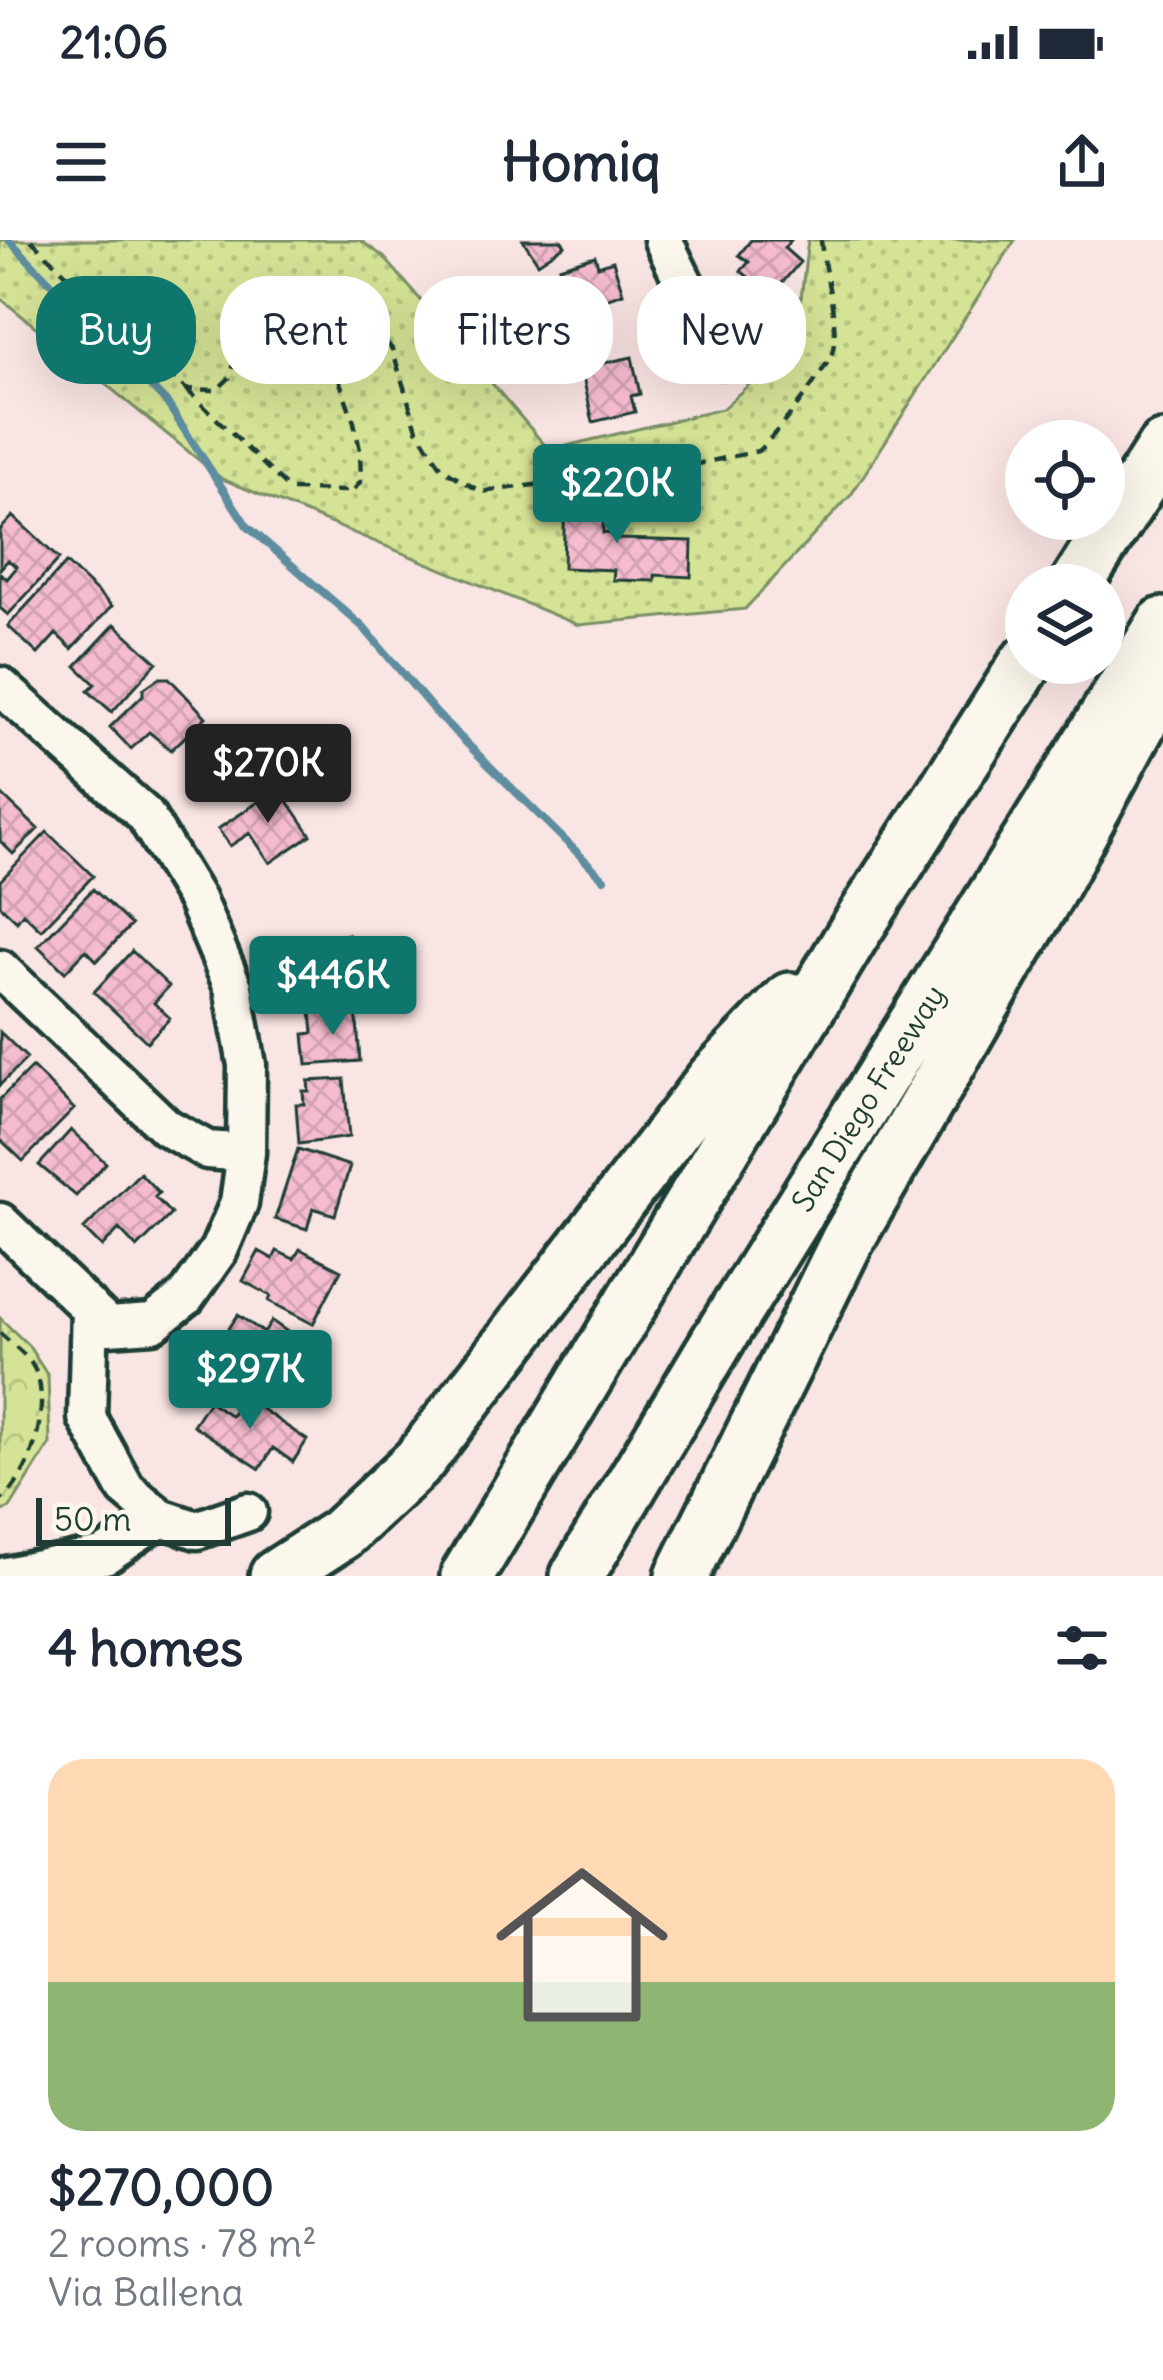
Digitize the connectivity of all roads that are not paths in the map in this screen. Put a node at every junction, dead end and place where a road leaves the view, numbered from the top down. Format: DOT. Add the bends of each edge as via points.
graph roads {
  1 [pos="662,240"];
  2 [pos="680,276"];
  3 [pos="1163,448"];
  4 [pos="1089,564"];
  5 [pos="1163,624"];
  6 [pos="1163,682"];
  7 [pos="1013,684"];
  8 [pos="0,686"];
  9 [pos="853,934"];
  10 [pos="0,969"];
  11 [pos="246,1154"];
  12 [pos="0,1222"];
  13 [pos="99,1317"];
  14 [pos="248,1512"];
  15 [pos="161,1518"];
  16 [pos="580,1573"];
  17 [pos="6,1576"];
  18 [pos="276,1576"];
  19 [pos="467,1576"];
  20 [pos="682,1576"];
  1 -- 2 [label="street"];
  3 -- 4 [label="highway"];
  5 -- 16 [label="highway, San Diego Freeway"];
  6 -- 20 [label="highway" via="848,1241"];
  7 -- 9 [label="highway"];
  8 -- 11 [label="street" via="145,815 196,899 232,987 247,1065"];
  9 -- 18 [label="highway" via="713,1079 418,1462 341,1534"];
  9 -- 19 [label="highway"];
  10 -- 11 [label="street" via="166,1127 207,1150"];
  11 -- 13 [label="street" via="239,1203 186,1297 153,1323"];
  12 -- 13 [label="street"];
  13 -- 15 [label="street" via="87,1418 126,1489"];
  14 -- 15 [label="street" via="197,1530"];
  15 -- 17 [label="street" via="105,1555"];
}
